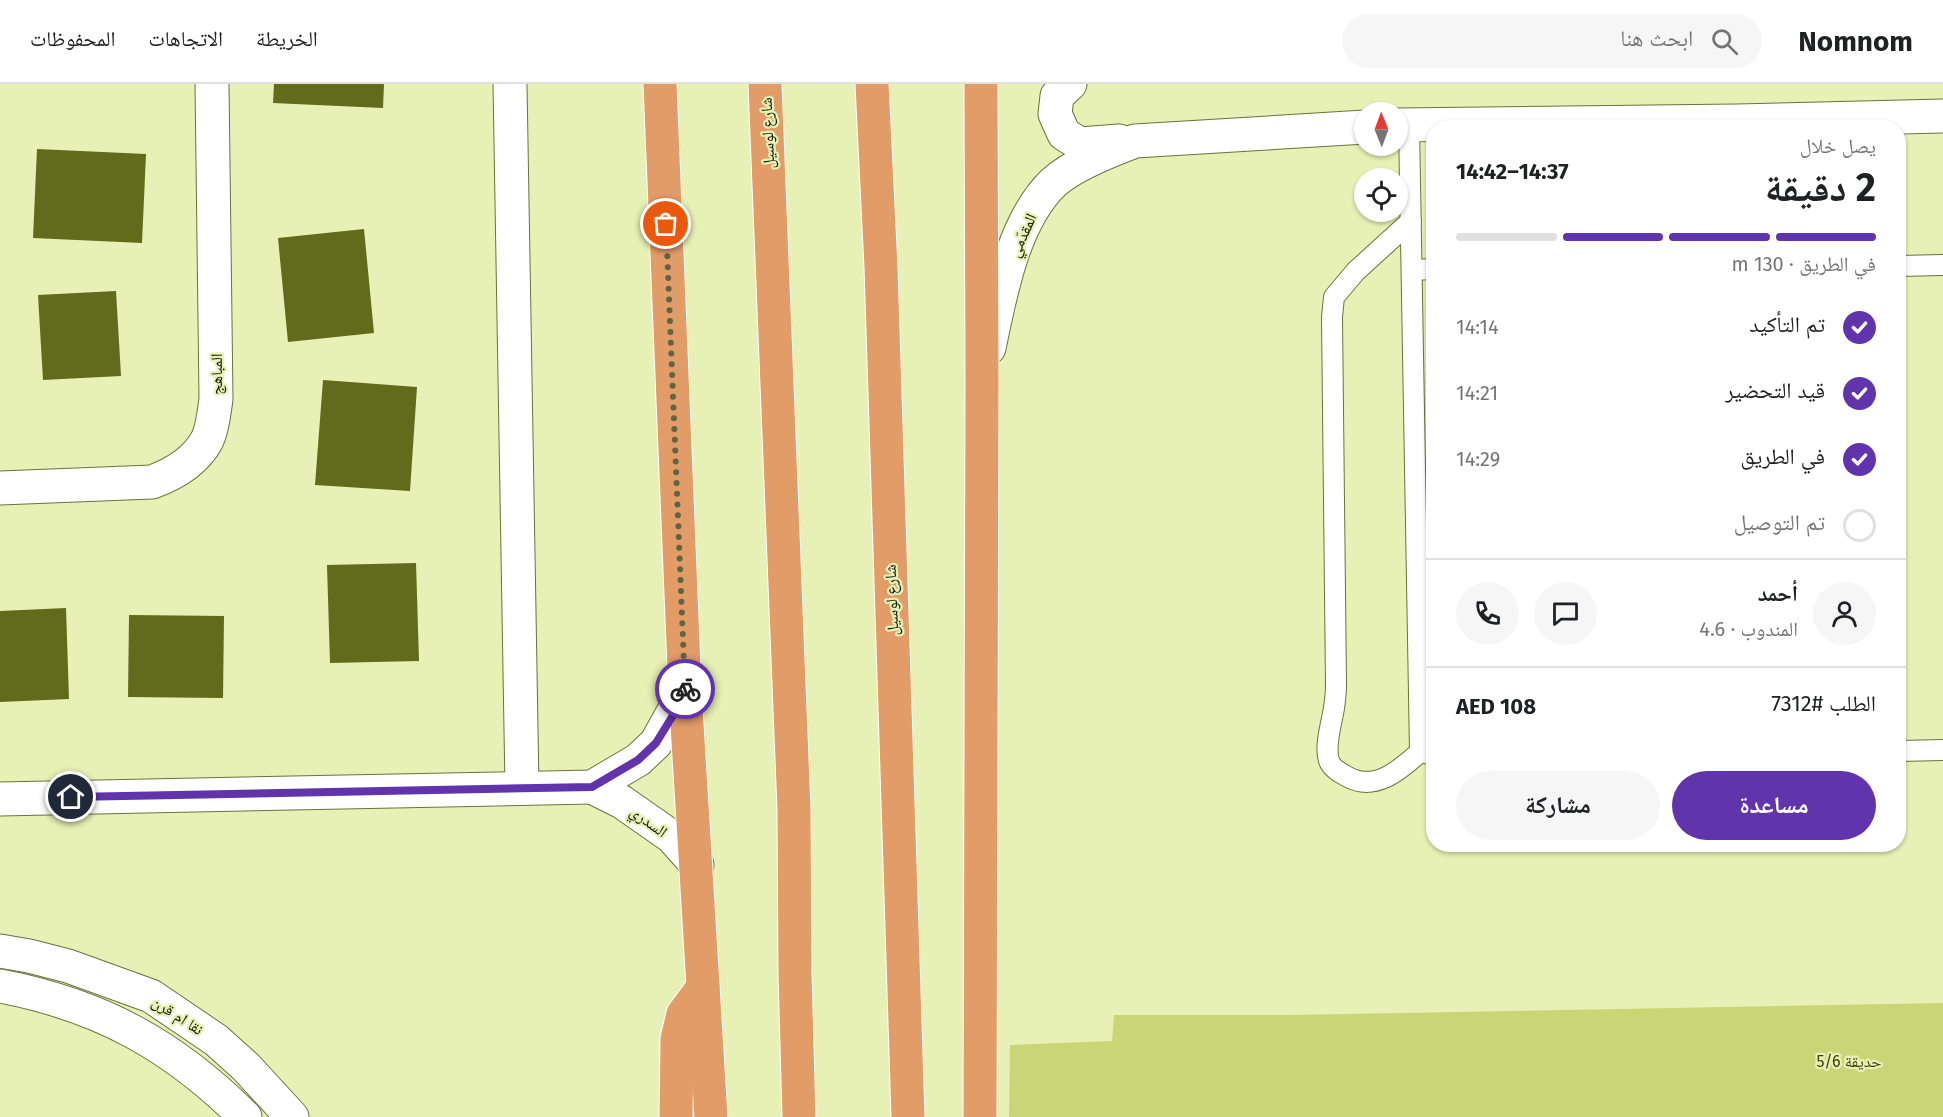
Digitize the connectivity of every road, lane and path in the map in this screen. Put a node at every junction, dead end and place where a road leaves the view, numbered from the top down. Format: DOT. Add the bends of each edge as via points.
graph roads {
  1 [pos="212,84"];
  2 [pos="510,84"];
  3 [pos="660,84"];
  4 [pos="765,84"];
  5 [pos="872,84"];
  6 [pos="1070,84"];
  7 [pos="980,91"];
  8 [pos="1943,116"];
  9 [pos="1778,120"];
  10 [pos="1408,125"];
  11 [pos="1426,125"];
  12 [pos="1354,128"];
  13 [pos="1135,141"];
  14 [pos="1406,156"];
  15 [pos="1411,221"];
  16 [pos="1943,265"];
  17 [pos="1906,266"];
  18 [pos="1426,269"];
  19 [pos="1412,270"];
  20 [pos="982,382"];
  21 [pos="0,488"];
  22 [pos="685,691"];
  23 [pos="1426,721"];
  24 [pos="1943,750"];
  25 [pos="1906,751"];
  26 [pos="1426,754"];
  27 [pos="592,787"];
  28 [pos="522,788"];
  29 [pos="0,799"];
  30 [pos="697,865"];
  31 [pos="0,951"];
  32 [pos="0,986"];
  33 [pos="703,987"];
  34 [pos="245,1117"];
  35 [pos="292,1117"];
  36 [pos="676,1117"];
  37 [pos="711,1117"];
  38 [pos="799,1117"];
  39 [pos="908,1117"];
  40 [pos="980,1117"];
  1 -- 21 [label="street, المباهج" via="216,399 207,440 189,462 170,476 152,482"];
  2 -- 28 [label="street"];
  3 -- 22 [label="highway"];
  4 -- 38 [label="highway, شارع لوسيل" via="794,809"];
  5 -- 39 [label="highway, شارع لوسيل" via="882,278"];
  6 -- 13 [label="street, المقدّمي" via="1058,96 1056,105 1055,114 1064,134 1080,144"];
  7 -- 20 [label="highway"];
  8 -- 9 [label="street"];
  10 -- 11 [label="street"];
  12 -- 13 [label="street, المقدّمي"];
  13 -- 20 [label="street, المقدّمي" via="1084,163 1055,181 1041,197 1024,225 1002,283"];
  14 -- 15 [label="lane"];
  15 -- 19 [label="lane"];
  15 -- 26 [label="lane" via="1356,271 1334,297 1336,685 1328,748 1330,763 1356,782 1389,777"];
  16 -- 17 [label="lane"];
  18 -- 19 [label="lane"];
  19 -- 23 [label="lane"];
  20 -- 40 [label="highway"];
  22 -- 27 [label="street, السدري" via="656,743 638,760"];
  22 -- 30 [label="highway"];
  24 -- 25 [label="lane"];
  27 -- 28 [label="street, السدري"];
  27 -- 30 [label="street, السدري" via="664,831"];
  28 -- 29 [label="street, السدري"];
  30 -- 33 [label="highway"];
  31 -- 35 [label="street, نقا ام قرن" via="68,966 151,996 216,1040 246,1066"];
  32 -- 34 [label="street" via="39,993 114,1021 194,1070"];
  33 -- 36 [label="highway" via="683,1014 677,1039"];
  33 -- 37 [label="highway"];
}
